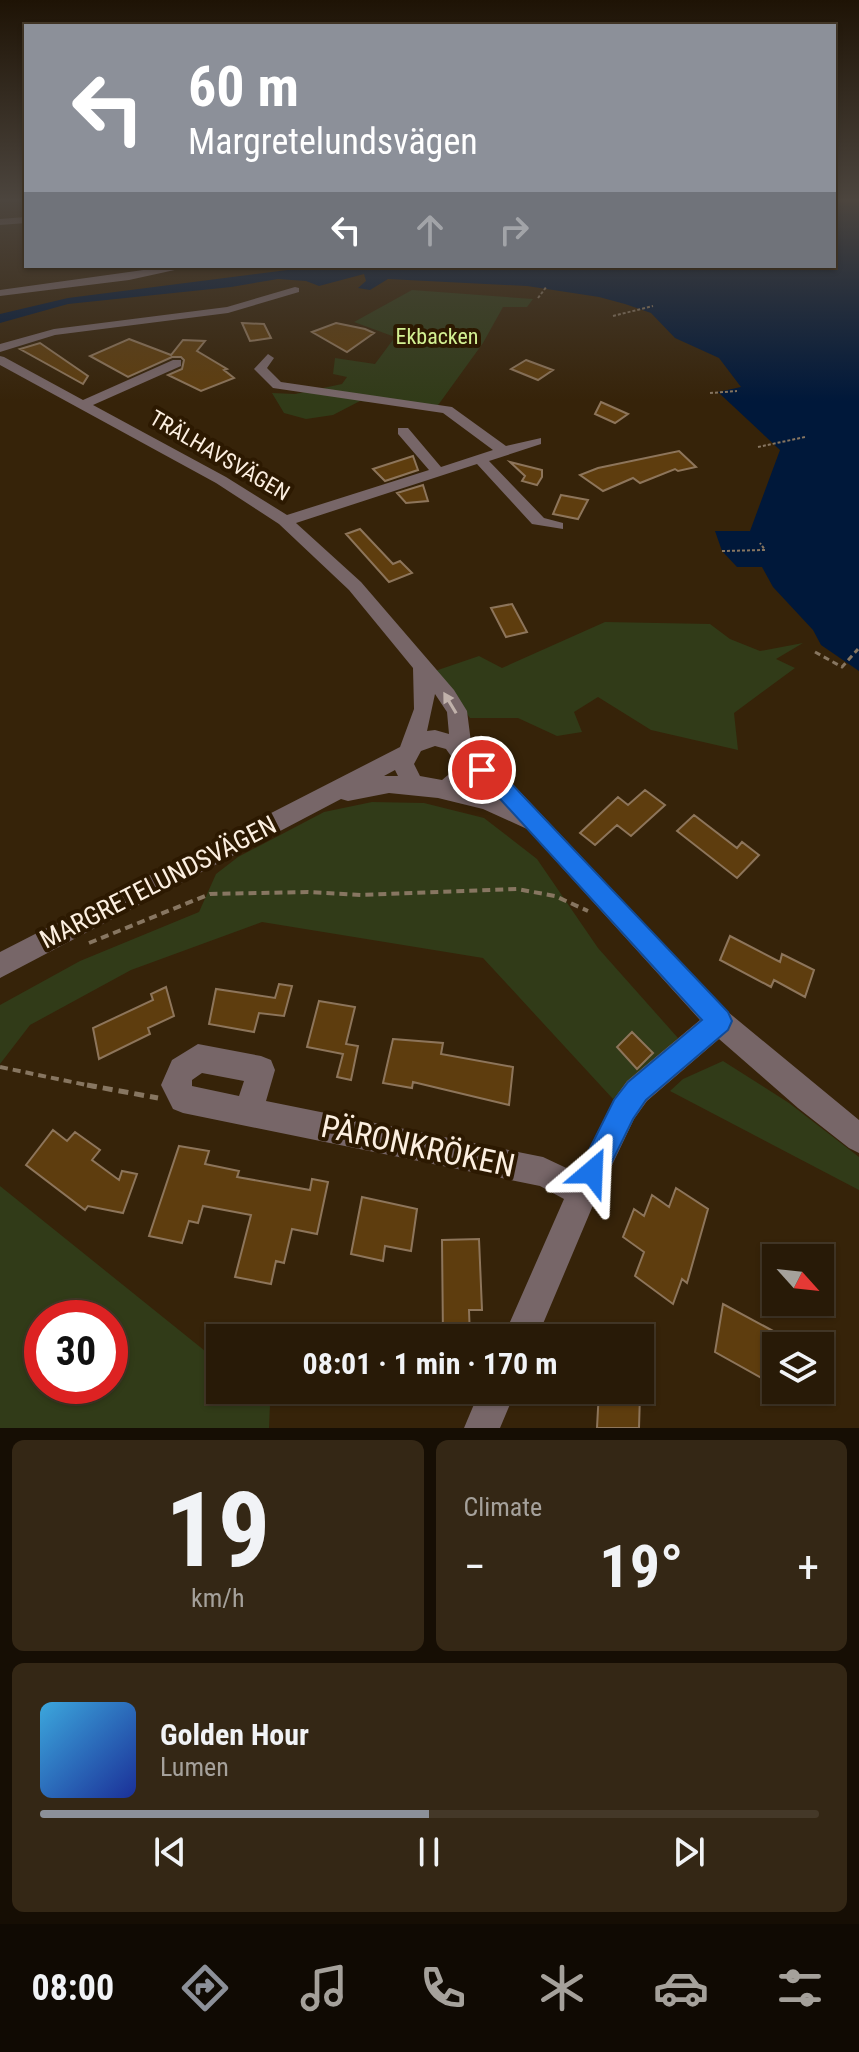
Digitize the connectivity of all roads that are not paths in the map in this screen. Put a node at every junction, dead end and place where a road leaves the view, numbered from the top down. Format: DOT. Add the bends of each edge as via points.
graph roads {
  1 [pos="177,268"];
  2 [pos="295,290"];
  3 [pos="0,293"];
  4 [pos="0,348"];
  5 [pos="268,358"];
  6 [pos="0,360"];
  7 [pos="177,363"];
  8 [pos="82,405"];
  9 [pos="403,431"];
  10 [pos="536,441"];
  11 [pos="504,451"];
  12 [pos="480,459"];
  13 [pos="438,472"];
  14 [pos="285,521"];
  15 [pos="538,521"];
  16 [pos="557,526"];
  17 [pos="526,535"];
  18 [pos="422,665"];
  19 [pos="408,751"];
  20 [pos="462,752"];
  21 [pos="431,789"];
  22 [pos="317,800"];
  23 [pos="543,831"];
  24 [pos="0,965"];
  25 [pos="719,1021"];
  26 [pos="249,1112"];
  27 [pos="859,1138"];
  28 [pos="583,1192"];
  29 [pos="526,1324"];
  30 [pos="492,1404"];
  31 [pos="482,1428"];
  1 -- 3 [label="street"];
  2 -- 4 [label="street" via="228,310 54,332"];
  5 -- 11 [label="street" via="260,369 277,385 447,410"];
  6 -- 8 [label="street, TRÄLHAVSVÄGEN"];
  7 -- 8 [label="street, TRÄLHAVSVÄGEN"];
  8 -- 14 [label="street, TRÄLHAVSVÄGEN"];
  9 -- 13 [label="street"];
  10 -- 11 [label="street"];
  11 -- 12 [label="street"];
  12 -- 13 [label="street"];
  12 -- 15 [label="street"];
  13 -- 14 [label="street"];
  14 -- 18 [label="street, TRÄLHAVSVÄGEN" via="355,586"];
  15 -- 16 [label="street"];
  15 -- 17 [label="street"];
  18 -- 19 [label="street" via="426,711"];
  20 -- 18 [label="street, TRÄLHAVSVÄGEN, one-way" via="457,711"];
  19 -- 20 [label="street" via="435,738"];
  19 -- 21 [label="street" via="405,775"];
  19 -- 22 [label="street, MARGRETELUNDSVÄGEN"];
  20 -- 21 [label="street" via="462,779"];
  20 -- 23 [label="street, MARGRETELUNDSVÄGEN"];
  21 -- 22 [label="street, MARGRETELUNDSVÄGEN" via="389,784"];
  21 -- 23 [label="street, MARGRETELUNDSVÄGEN" via="488,801"];
  22 -- 24 [label="street, MARGRETELUNDSVÄGEN"];
  23 -- 25 [label="street, MARGRETELUNDSVÄGEN"];
  25 -- 27 [label="street, MARGRETELUNDSVÄGEN"];
  25 -- 28 [label="street" via="637,1091"];
  26 -- 26 [label="street, PÄRONKRÖKEN" via="261,1070 198,1058 177,1076 183,1099"];
  26 -- 28 [label="street, PÄRONKRÖKEN" via="543,1172"];
  28 -- 29 [label="street"];
  30 -- 31 [label="street"];
}
